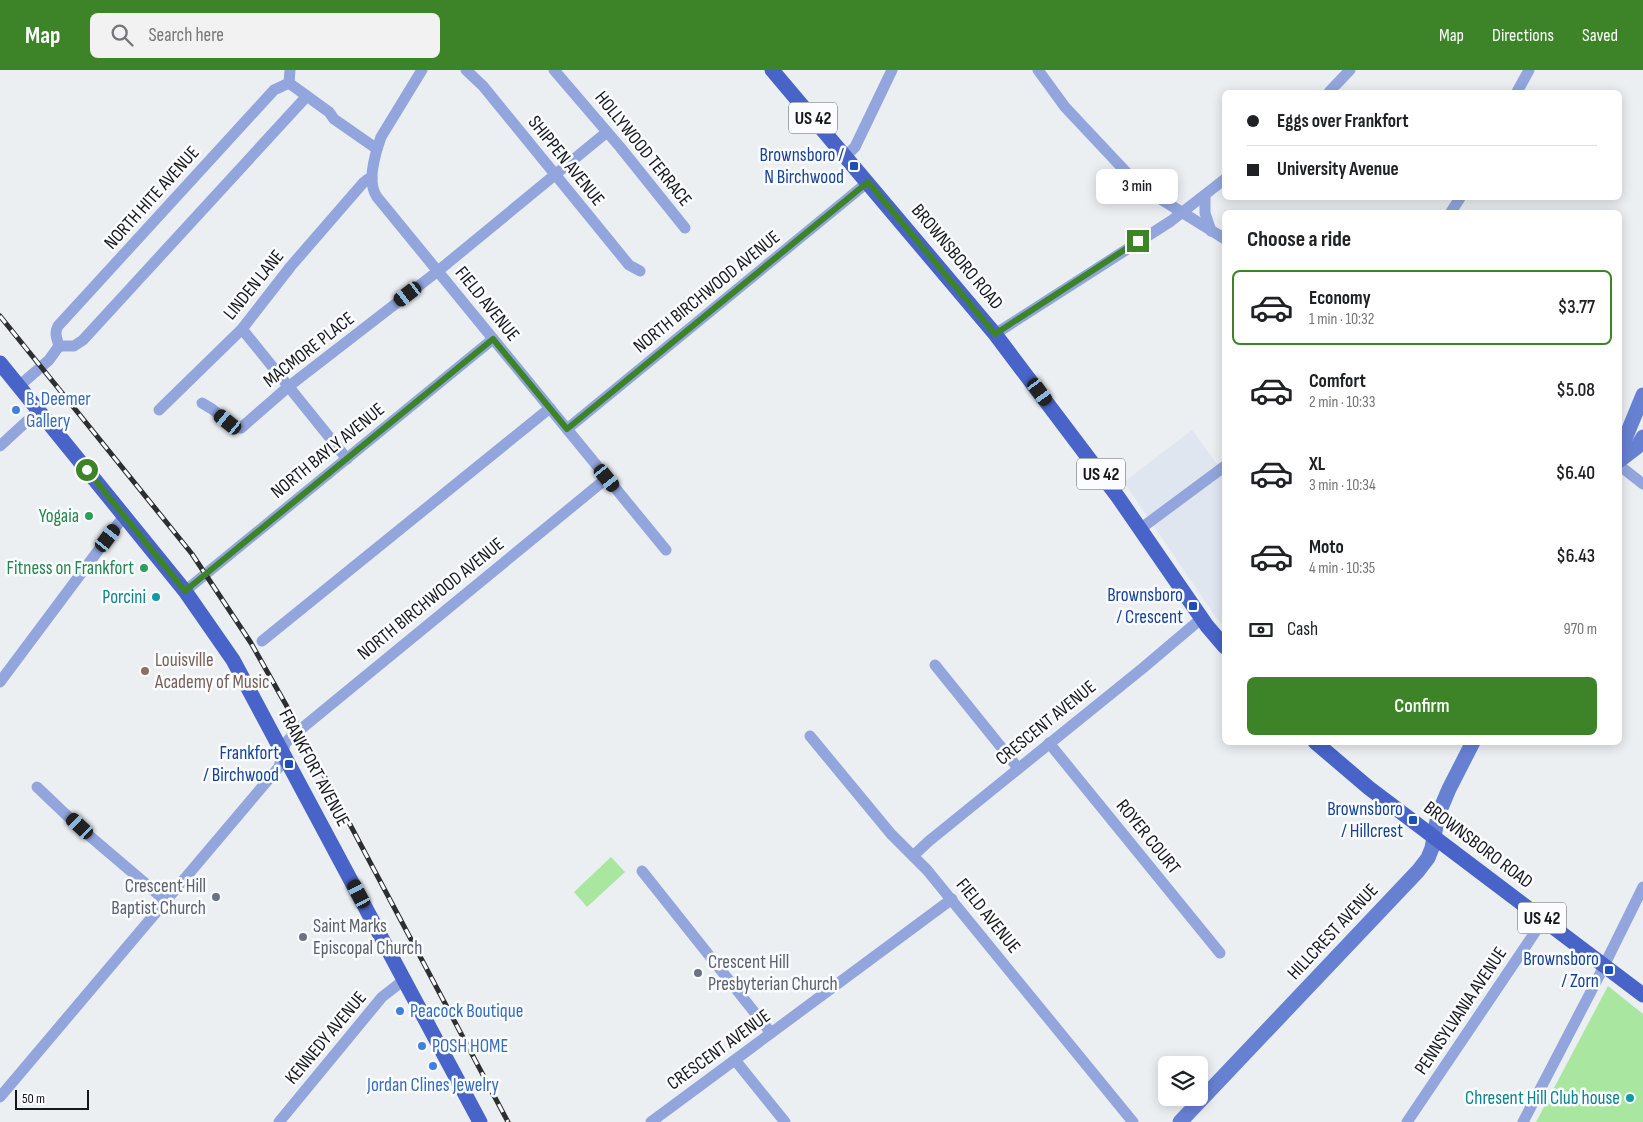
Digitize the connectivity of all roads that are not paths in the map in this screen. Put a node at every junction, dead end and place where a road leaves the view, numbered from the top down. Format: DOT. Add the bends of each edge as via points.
graph roads {
  1 [pos="290,70"];
  2 [pos="422,70"];
  3 [pos="466,70"];
  4 [pos="554,70"];
  5 [pos="772,70"];
  6 [pos="892,70"];
  7 [pos="1038,70"];
  8 [pos="1350,70"];
  9 [pos="1530,70"];
  10 [pos="293,86"];
  11 [pos="1331,90"];
  12 [pos="1518,90"];
  13 [pos="306,96"];
  14 [pos="607,132"];
  15 [pos="377,149"];
  16 [pos="846,156"];
  17 [pos="554,175"];
  18 [pos="372,178"];
  19 [pos="868,182"];
  20 [pos="1222,182"];
  21 [pos="1205,196"];
  22 [pos="1183,212"];
  23 [pos="685,228"];
  24 [pos="1211,230"];
  25 [pos="1222,237"];
  26 [pos="438,271"];
  27 [pos="640,271"];
  28 [pos="242,329"];
  29 [pos="995,334"];
  30 [pos="493,339"];
  31 [pos="59,346"];
  32 [pos="0,363"];
  33 [pos="19,386"];
  34 [pos="288,387"];
  35 [pos="1643,395"];
  36 [pos="202,403"];
  37 [pos="550,408"];
  38 [pos="39,410"];
  39 [pos="159,410"];
  40 [pos="567,429"];
  41 [pos="1643,437"];
  42 [pos="0,446"];
  43 [pos="1622,446"];
  44 [pos="347,458"];
  45 [pos="1622,458"];
  46 [pos="1222,468"];
  47 [pos="1622,468"];
  48 [pos="607,478"];
  49 [pos="1643,484"];
  50 [pos="124,516"];
  51 [pos="1140,529"];
  52 [pos="666,550"];
  53 [pos="185,591"];
  54 [pos="1202,618"];
  55 [pos="262,641"];
  56 [pos="1222,643"];
  57 [pos="935,665"];
  58 [pos="0,682"];
  59 [pos="810,736"];
  60 [pos="1049,743"];
  61 [pos="1324,745"];
  62 [pos="1471,745"];
  63 [pos="283,752"];
  64 [pos="1018,768"];
  65 [pos="37,787"];
  66 [pos="1434,837"];
  67 [pos="913,856"];
  68 [pos="642,871"];
  69 [pos="1643,887"];
  70 [pos="952,899"];
  71 [pos="166,901"];
  72 [pos="1544,919"];
  73 [pos="1220,953"];
  74 [pos="1603,965"];
  75 [pos="404,980"];
  76 [pos="1643,996"];
  77 [pos="771,1033"];
  78 [pos="735,1060"];
  79 [pos="0,1097"];
  80 [pos="279,1122"];
  81 [pos="480,1122"];
  82 [pos="651,1122"];
  83 [pos="785,1122"];
  84 [pos="1133,1122"];
  85 [pos="1180,1122"];
  86 [pos="1407,1122"];
  87 [pos="1522,1122"];
  1 -- 10 [label="street" via="288,75"];
  2 -- 15 [label="street" via="380,137"];
  3 -- 17 [label="street, SHIPPEN AVENUE" via="483,86"];
  4 -- 14 [label="street, HOLLYWOOD TERRACE"];
  5 -- 16 [label="main road, BROWNSBORO ROAD / US 42"];
  6 -- 16 [label="street" via="855,148"];
  7 -- 22 [label="street" via="1114,160 1159,198"];
  8 -- 11 [label="street"];
  9 -- 12 [label="street"];
  10 -- 13 [label="street"];
  10 -- 31 [label="street, NORTH HITE AVENUE" via="274,90 58,326 56,337"];
  13 -- 15 [label="street"];
  13 -- 31 [label="street" via="83,340 74,346"];
  14 -- 17 [label="street"];
  14 -- 23 [label="street, HOLLYWOOD TERRACE"];
  15 -- 18 [label="street, FIELD AVENUE"];
  16 -- 19 [label="main road, BROWNSBORO ROAD / US 42"];
  17 -- 26 [label="street"];
  17 -- 27 [label="street, SHIPPEN AVENUE" via="629,265"];
  18 -- 26 [label="street, FIELD AVENUE" via="372,188 377,197"];
  18 -- 28 [label="street, LINDEN LANE" via="363,183 291,266"];
  19 -- 29 [label="main road, BROWNSBORO ROAD / US 42"];
  19 -- 40 [label="street, NORTH BIRCHWOOD AVENUE"];
  20 -- 21 [label="street"];
  21 -- 22 [label="street"];
  21 -- 24 [label="street" via="1205,213"];
  22 -- 24 [label="street"];
  22 -- 29 [label="street"];
  24 -- 25 [label="street"];
  26 -- 30 [label="street, FIELD AVENUE"];
  26 -- 34 [label="street, MACMORE PLACE"];
  28 -- 34 [label="street"];
  28 -- 39 [label="street, LINDEN LANE"];
  29 -- 51 [label="main road, BROWNSBORO ROAD / US 42"];
  30 -- 37 [label="street, FIELD AVENUE"];
  30 -- 44 [label="street, NORTH BAYLY AVENUE"];
  31 -- 33 [label="street" via="49,360"];
  32 -- 33 [label="main road, FRANKFORT AVENUE"];
  33 -- 38 [label="main road, FRANKFORT AVENUE"];
  34 -- 36 [label="street, MACMORE PLACE" via="241,428 236,428"];
  34 -- 44 [label="street"];
  35 -- 43 [label="main road"];
  37 -- 40 [label="street, FIELD AVENUE"];
  37 -- 55 [label="street"];
  38 -- 42 [label="street"];
  38 -- 50 [label="main road, FRANKFORT AVENUE"];
  40 -- 48 [label="street, FIELD AVENUE"];
  41 -- 45 [label="main road" via="1637,447"];
  44 -- 53 [label="street, NORTH BAYLY AVENUE"];
  46 -- 51 [label="street"];
  47 -- 49 [label="street"];
  48 -- 52 [label="street, FIELD AVENUE"];
  48 -- 63 [label="street, NORTH BIRCHWOOD AVENUE" via="290,738"];
  50 -- 53 [label="main road, FRANKFORT AVENUE"];
  50 -- 58 [label="street"];
  51 -- 54 [label="main road, BROWNSBORO ROAD / US 42"];
  53 -- 63 [label="main road, FRANKFORT AVENUE" via="233,660"];
  54 -- 56 [label="main road, BROWNSBORO ROAD / US 42"];
  54 -- 60 [label="street, CRESCENT AVENUE"];
  57 -- 64 [label="street"];
  59 -- 67 [label="street, FIELD AVENUE"];
  60 -- 64 [label="street, CRESCENT AVENUE"];
  60 -- 73 [label="street, ROYER COURT"];
  61 -- 66 [label="main road, BROWNSBORO ROAD / US 42" via="1370,788"];
  62 -- 66 [label="main road, HILLCREST AVENUE" via="1438,815"];
  63 -- 71 [label="street, NORTH BIRCHWOOD AVENUE" via="279,767"];
  63 -- 75 [label="main road, FRANKFORT AVENUE"];
  64 -- 67 [label="street, CRESCENT AVENUE"];
  65 -- 71 [label="street"];
  66 -- 72 [label="main road, BROWNSBORO ROAD / US 42"];
  66 -- 85 [label="main road, HILLCREST AVENUE" via="1428,858 1418,871"];
  67 -- 70 [label="street, FIELD AVENUE"];
  68 -- 77 [label="street"];
  69 -- 74 [label="street"];
  70 -- 77 [label="street, CRESCENT AVENUE"];
  70 -- 84 [label="street, FIELD AVENUE"];
  71 -- 79 [label="street, NORTH BIRCHWOOD AVENUE"];
  72 -- 74 [label="main road, BROWNSBORO ROAD / US 42"];
  72 -- 86 [label="street, PENNSYLVANIA AVENUE"];
  74 -- 76 [label="main road, BROWNSBORO ROAD / US 42"];
  74 -- 87 [label="street"];
  75 -- 80 [label="street, KENNEDY AVENUE" via="382,997"];
  75 -- 81 [label="main road, FRANKFORT AVENUE"];
  77 -- 78 [label="street, CRESCENT AVENUE"];
  78 -- 82 [label="street, CRESCENT AVENUE"];
  78 -- 83 [label="street"];
}
